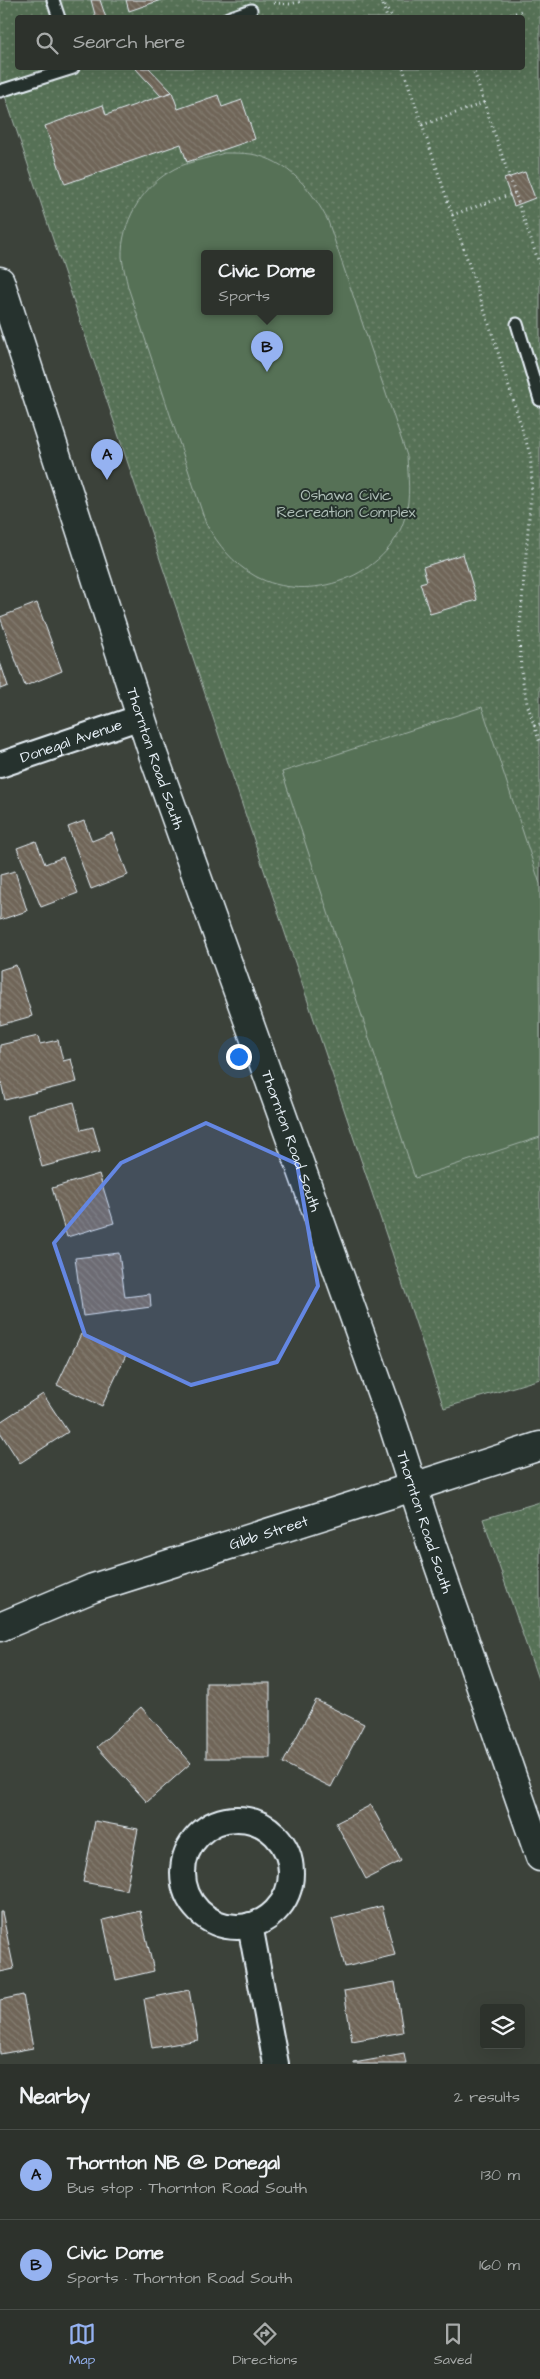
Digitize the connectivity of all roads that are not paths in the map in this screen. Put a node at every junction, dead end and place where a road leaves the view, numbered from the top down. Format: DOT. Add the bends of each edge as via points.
graph roads {
  1 [pos="53,0"];
  2 [pos="251,10"];
  3 [pos="58,15"];
  4 [pos="237,15"];
  5 [pos="67,70"];
  6 [pos="0,92"];
  7 [pos="0,281"];
  8 [pos="517,324"];
  9 [pos="540,400"];
  10 [pos="141,717"];
  11 [pos="0,764"];
  12 [pos="540,1446"];
  13 [pos="413,1487"];
  14 [pos="0,1627"];
  15 [pos="540,1857"];
  16 [pos="250,1925"];
  17 [pos="276,2064"];
  1 -- 3 [label="lane"];
  2 -- 4 [label="lane"];
  5 -- 6 [label="lane"];
  7 -- 10 [label="main road, Thornton Road South"];
  8 -- 9 [label="lane"];
  10 -- 11 [label="street, Donegal Avenue"];
  10 -- 13 [label="main road, Thornton Road South"];
  12 -- 13 [label="main road, Gibb Street"];
  13 -- 14 [label="main road, Gibb Street" via="93,1588"];
  13 -- 15 [label="main road, Thornton Road South"];
  16 -- 16 [label="street" via="231,1926 215,1922 199,1912 183,1882 184,1861 192,1844 202,1831 230,1819 249,1820 274,1833 290,1860 287,1894 275,1911"];
  16 -- 17 [label="street"];
}
